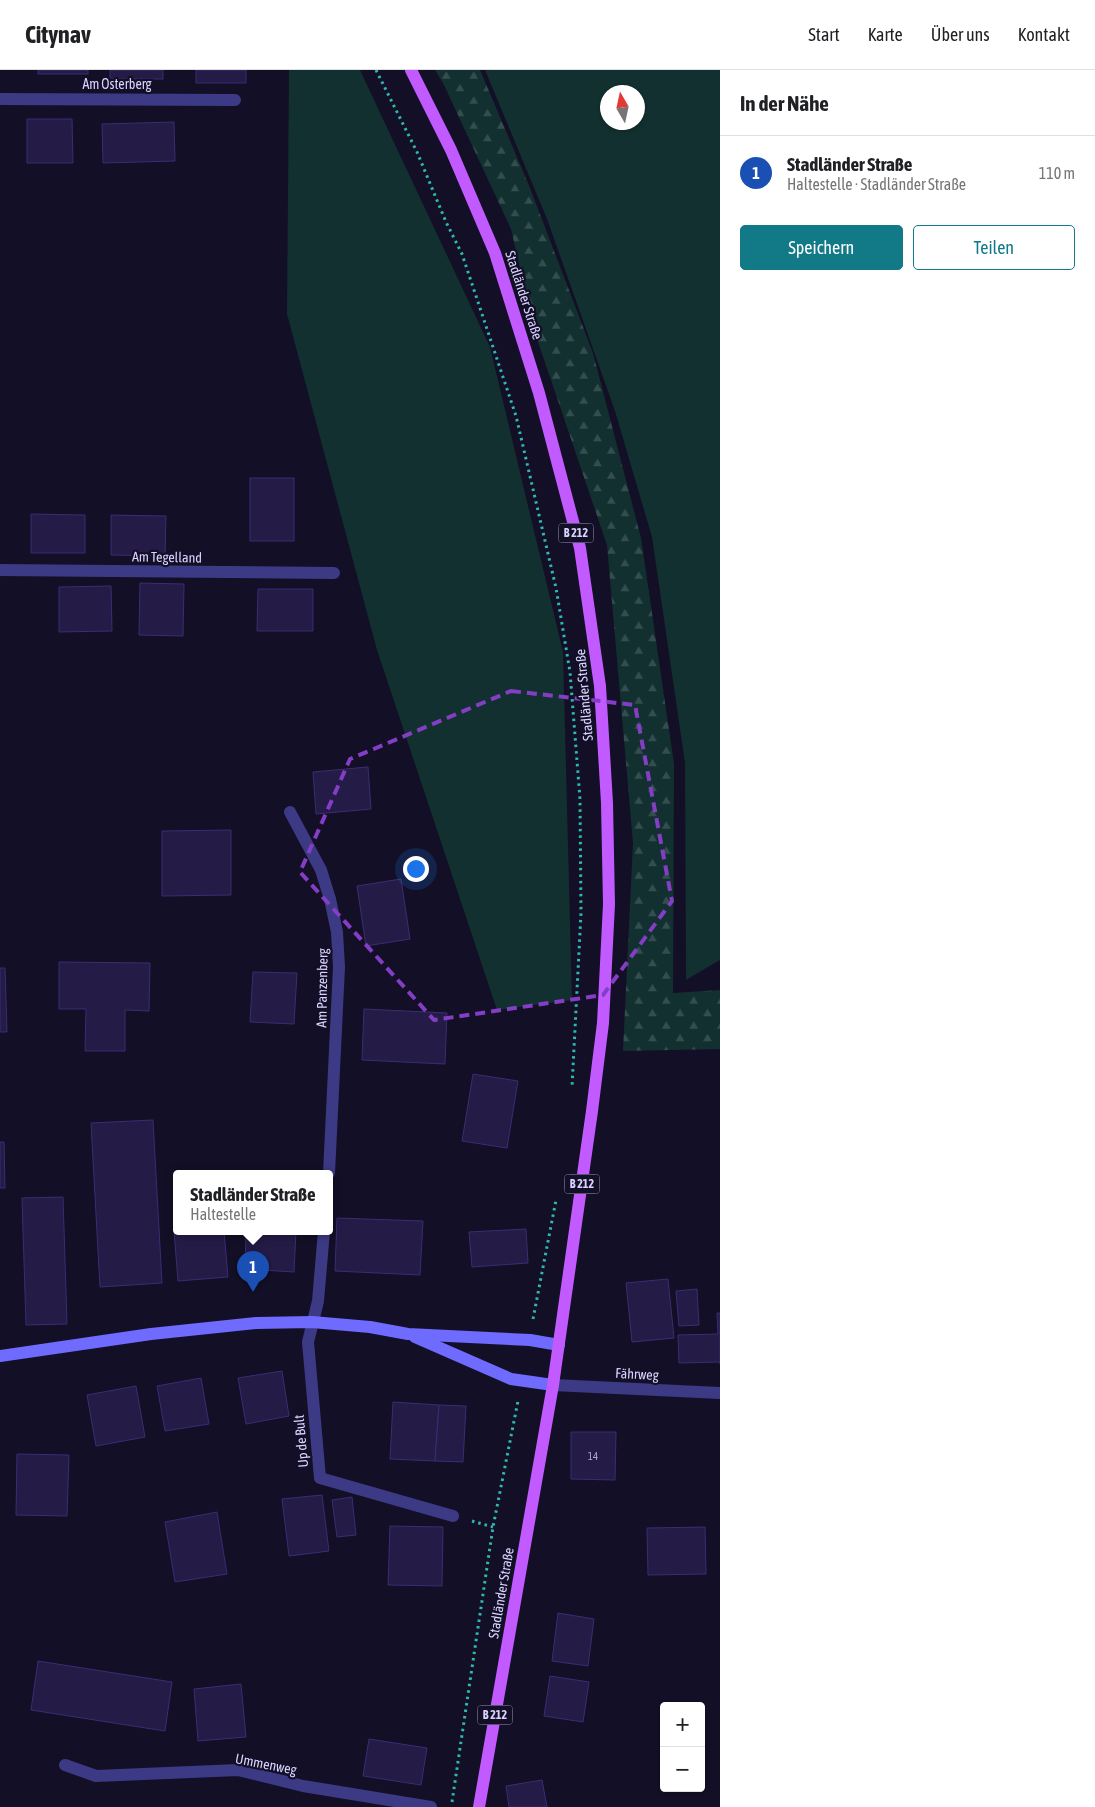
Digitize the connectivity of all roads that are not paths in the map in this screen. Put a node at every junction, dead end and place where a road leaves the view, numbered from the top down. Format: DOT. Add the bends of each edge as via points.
graph roads {
  1 [pos="411,70"];
  2 [pos="0,99"];
  3 [pos="235,100"];
  4 [pos="0,570"];
  5 [pos="334,573"];
  6 [pos="290,812"];
  7 [pos="329,1170"];
  8 [pos="324,1235"];
  9 [pos="312,1322"];
  10 [pos="408,1334"];
  11 [pos="559,1345"];
  12 [pos="0,1356"];
  13 [pos="553,1385"];
  14 [pos="720,1393"];
  15 [pos="453,1516"];
  16 [pos="65,1766"];
  17 [pos="432,1807"];
  18 [pos="479,1807"];
  1 -- 11 [label="main road, Stadländer Straße / B 212" via="451,150 495,253 539,393 580,548 600,686 607,803 608,904 603,1023"];
  2 -- 3 [label="street, Am Osterberg"];
  4 -- 5 [label="street, Am Tegelland"];
  6 -- 7 [label="street, Am Panzenberg" via="321,870 337,932 339,967"];
  8 -- 9 [label="street" via="318,1301"];
  9 -- 10 [label="main road"];
  9 -- 12 [label="main road" via="256,1323 151,1334"];
  9 -- 15 [label="street, Up de Bult" via="308,1342 320,1478"];
  10 -- 11 [label="main road" via="530,1340"];
  10 -- 13 [label="main road" via="511,1379"];
  11 -- 13 [label="main road, Stadländer Straße / B 212"];
  13 -- 14 [label="street, Fährweg"];
  13 -- 18 [label="main road, Stadländer Straße / B 212"];
  16 -- 17 [label="street, Ummenweg" via="96,1776 238,1770 303,1786"];
}
